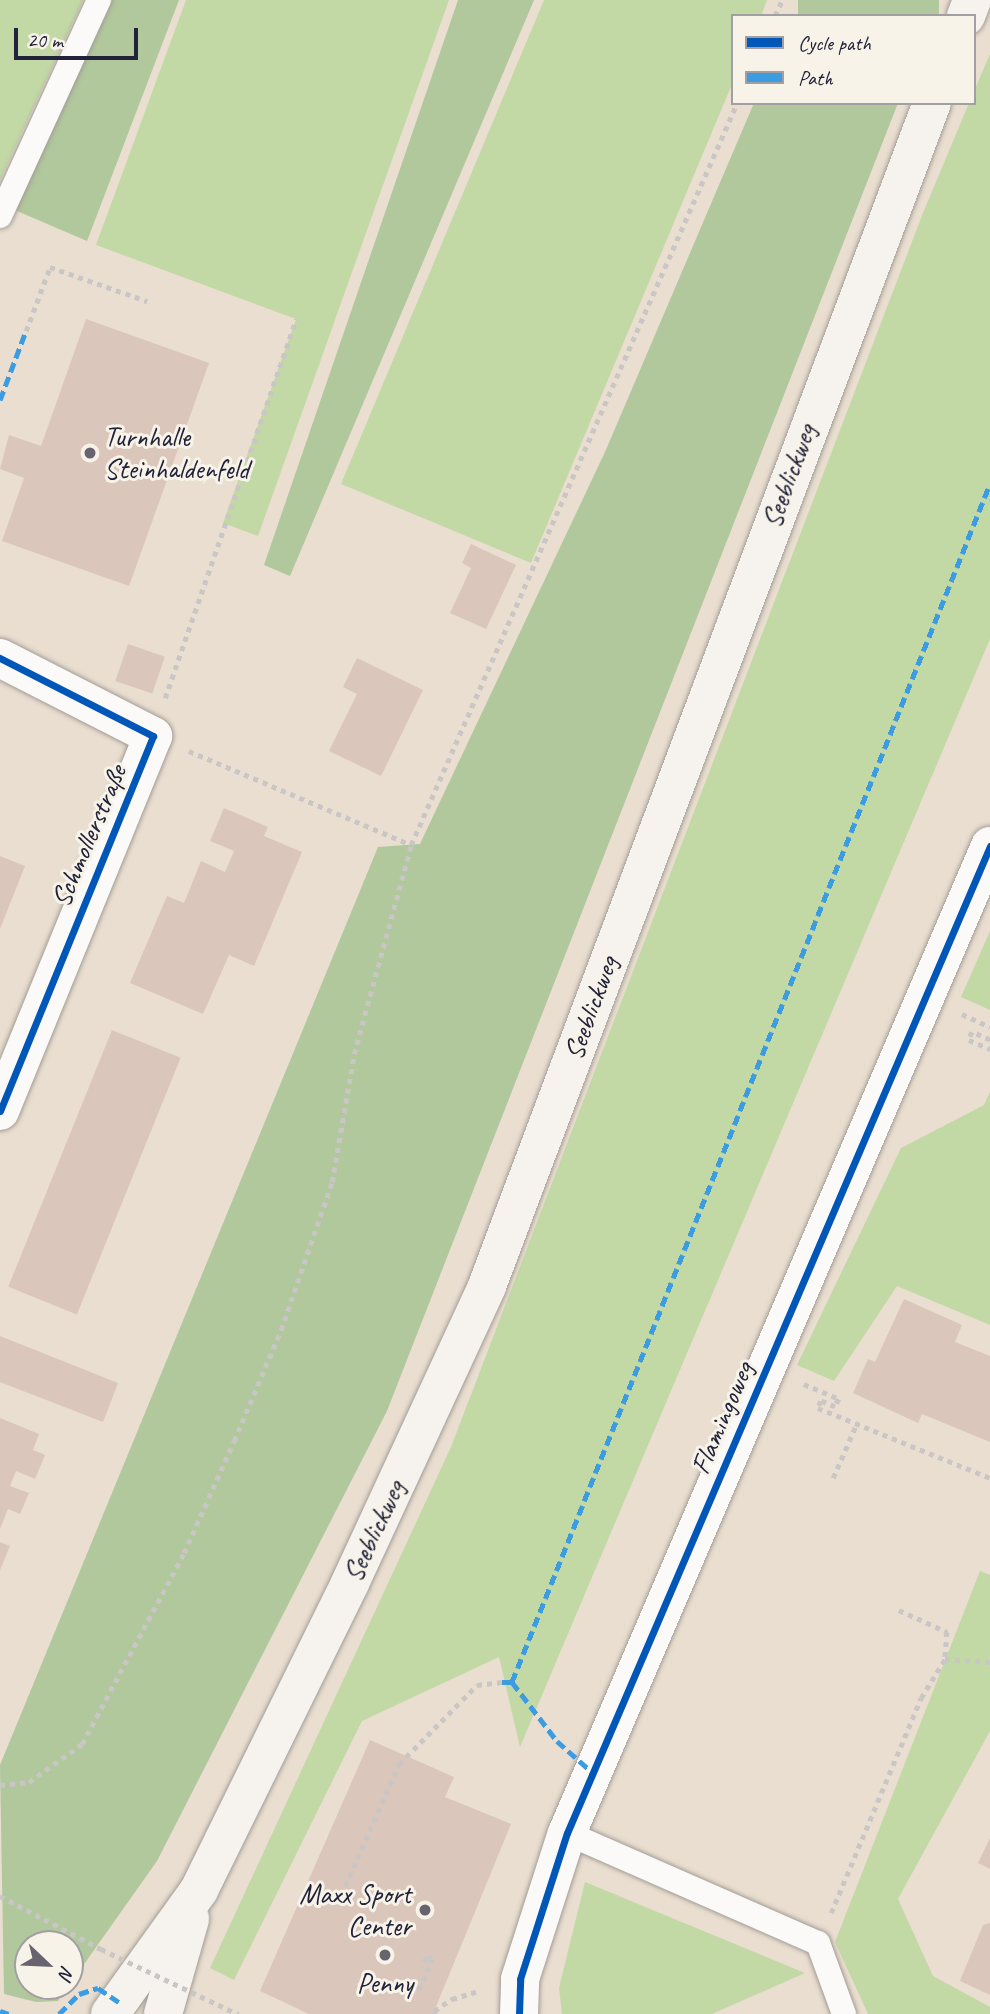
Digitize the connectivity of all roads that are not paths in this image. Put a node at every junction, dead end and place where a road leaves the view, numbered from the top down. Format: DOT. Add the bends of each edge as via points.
graph roads {
  1 [pos="99,0"];
  2 [pos="931,105"];
  3 [pos="0,216"];
  4 [pos="0,658"];
  5 [pos="990,846"];
  6 [pos="0,1111"];
  7 [pos="567,1833"];
  8 [pos="199,1890"];
  9 [pos="110,2014"];
  10 [pos="163,2014"];
  11 [pos="519,2014"];
  12 [pos="844,2014"];
  1 -- 3 [label="lane"];
  2 -- 8 [label="main road, Seeblickweg" via="487,1286 350,1583"];
  4 -- 6 [label="street, Schmollerstraße" via="153,736"];
  5 -- 7 [label="street, Flamingoweg"];
  7 -- 11 [label="street, Flamingoweg" via="520,1979"];
  7 -- 12 [label="lane" via="818,1943"];
  8 -- 9 [label="main road, Seeblickweg"];
  8 -- 10 [label="main road, Seeblickweg"];
}
